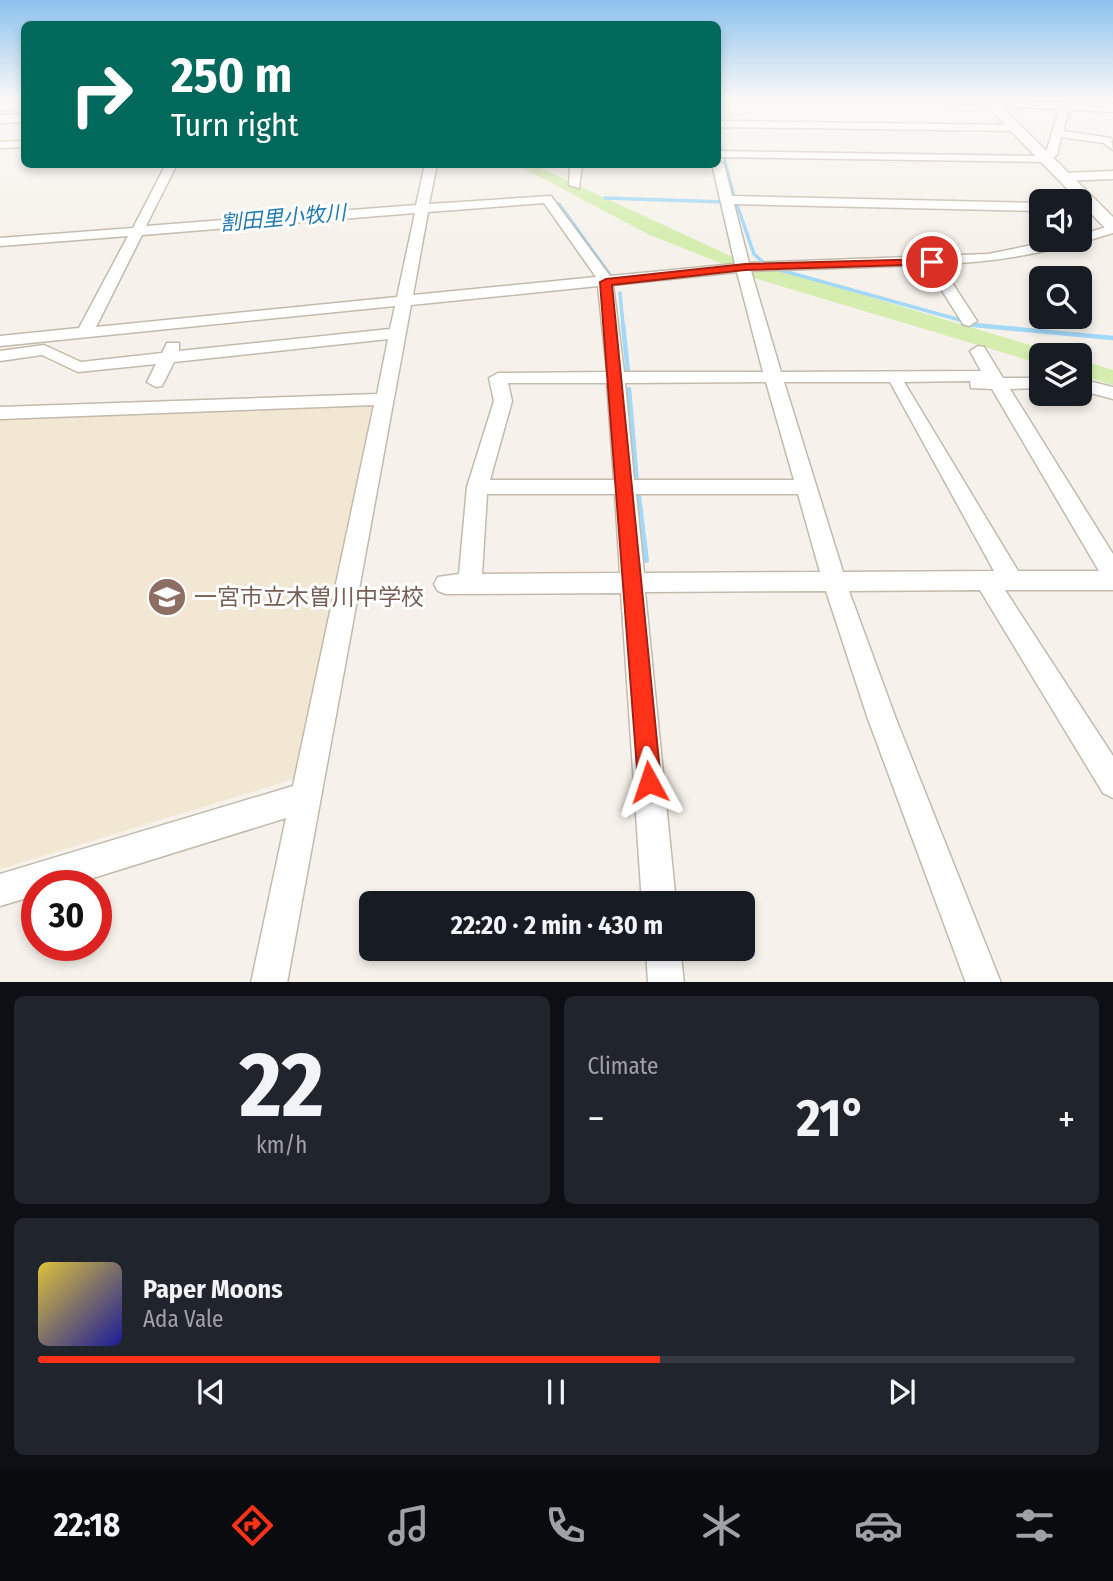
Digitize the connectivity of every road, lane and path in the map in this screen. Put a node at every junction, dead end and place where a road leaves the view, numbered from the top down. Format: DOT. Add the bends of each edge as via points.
graph roads {
  1 [pos="1032,145"];
  2 [pos="1055,145"];
  3 [pos="721,154"];
  4 [pos="1045,158"];
  5 [pos="170,168"];
  6 [pos="430,168"];
  7 [pos="576,168"];
  8 [pos="719,168"];
  9 [pos="1113,175"];
  10 [pos="1063,177"];
  11 [pos="575,185"];
  12 [pos="1073,189"];
  13 [pos="728,200"];
  14 [pos="1029,207"];
  15 [pos="423,209"];
  16 [pos="1092,211"];
  17 [pos="1113,227"];
  18 [pos="137,231"];
  19 [pos="1092,234"];
  20 [pos="0,242"];
  21 [pos="1029,249"];
  22 [pos="932,262"];
  23 [pos="745,267"];
  24 [pos="606,282"];
  25 [pos="404,302"];
  26 [pos="969,321"];
  27 [pos="186,324"];
  28 [pos="85,333"];
  29 [pos="397,333"];
  30 [pos="0,341"];
  31 [pos="978,351"];
  32 [pos="0,356"];
  33 [pos="168,357"];
  34 [pos="995,380"];
  35 [pos="774,381"];
  36 [pos="156,382"];
  37 [pos="614,382"];
  38 [pos="1029,382"];
  39 [pos="897,384"];
  40 [pos="1092,387"];
  41 [pos="1113,393"];
  42 [pos="384,399"];
  43 [pos="0,413"];
  44 [pos="623,486"];
  45 [pos="806,486"];
  46 [pos="477,487"];
  47 [pos="1113,574"];
  48 [pos="999,580"];
  49 [pos="1113,580"];
  50 [pos="631,581"];
  51 [pos="834,581"];
  52 [pos="446,584"];
  53 [pos="470,584"];
  54 [pos="1113,783"];
  55 [pos="306,797"];
  56 [pos="0,890"];
  57 [pos="658,891"];
  58 [pos="664,961"];
  59 [pos="269,982"];
  60 [pos="666,982"];
  61 [pos="984,982"];
  1 -- 4 [label="street"];
  2 -- 4 [label="street"];
  3 -- 4 [label="street"];
  4 -- 10 [label="street"];
  5 -- 18 [label="street"];
  6 -- 15 [label="street"];
  7 -- 11 [label="street"];
  8 -- 13 [label="street"];
  9 -- 10 [label="street"];
  10 -- 12 [label="street"];
  13 -- 14 [label="street"];
  13 -- 23 [label="street"];
  15 -- 18 [label="street"];
  15 -- 24 [label="street" via="547,199"];
  15 -- 25 [label="street"];
  16 -- 17 [label="street"];
  17 -- 19 [label="street"];
  18 -- 20 [label="street"];
  18 -- 28 [label="street"];
  21 -- 22 [label="street"];
  22 -- 23 [label="street"];
  22 -- 26 [label="street"];
  23 -- 24 [label="street"];
  23 -- 35 [label="street"];
  24 -- 25 [label="street"];
  24 -- 37 [label="street"];
  25 -- 27 [label="street"];
  25 -- 29 [label="street"];
  27 -- 28 [label="street"];
  27 -- 33 [label="street"];
  28 -- 30 [label="street"];
  29 -- 33 [label="street"];
  29 -- 42 [label="street"];
  31 -- 34 [label="street"];
  32 -- 33 [label="street" via="44,350 78,367"];
  33 -- 36 [label="street"];
  34 -- 35 [label="street"];
  34 -- 38 [label="street"];
  34 -- 39 [label="street"];
  34 -- 47 [label="street"];
  35 -- 37 [label="street"];
  35 -- 39 [label="street"];
  35 -- 45 [label="street"];
  37 -- 44 [label="street"];
  37 -- 46 [label="street" via="500,386 503,401"];
  39 -- 48 [label="street"];
  40 -- 41 [label="street"];
  42 -- 43 [label="street"];
  42 -- 55 [label="street"];
  44 -- 45 [label="street"];
  44 -- 46 [label="street"];
  44 -- 50 [label="street"];
  45 -- 51 [label="street"];
  46 -- 53 [label="street"];
  48 -- 49 [label="street"];
  48 -- 51 [label="street"];
  48 -- 54 [label="street"];
  50 -- 51 [label="street"];
  50 -- 53 [label="street"];
  50 -- 57 [label="street"];
  51 -- 61 [label="street"];
  52 -- 53 [label="street"];
  55 -- 56 [label="street"];
  55 -- 59 [label="street"];
  58 -- 60 [label="street"];
}
